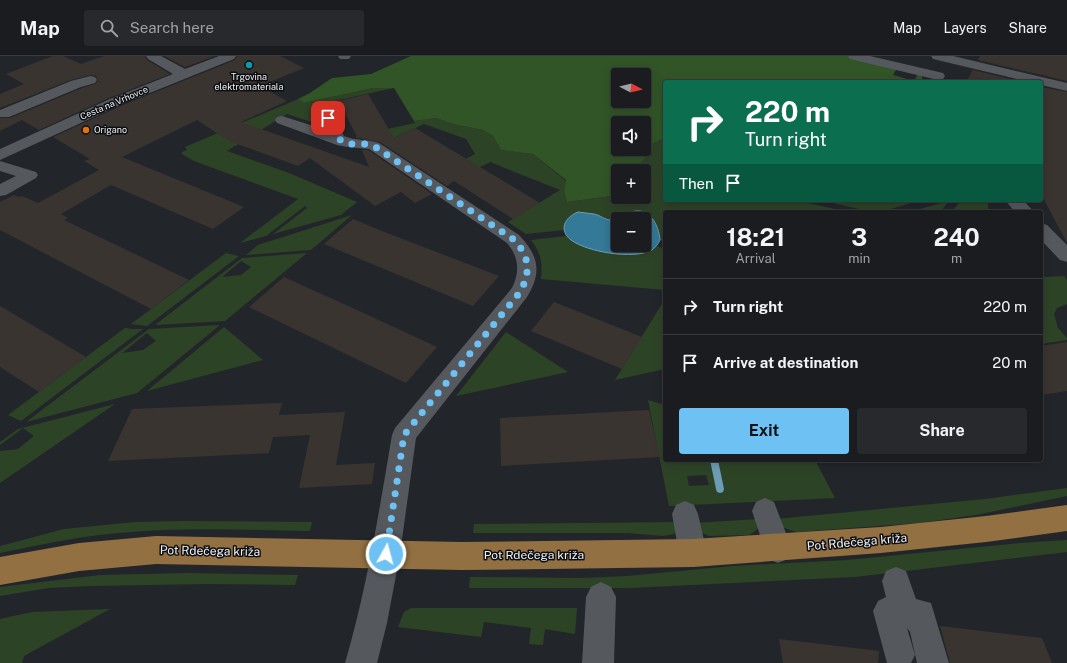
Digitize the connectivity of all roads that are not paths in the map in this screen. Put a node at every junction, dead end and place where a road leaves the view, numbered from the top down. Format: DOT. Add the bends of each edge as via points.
graph roads {
  1 [pos="152,56"];
  2 [pos="230,56"];
  3 [pos="854,56"];
  4 [pos="936,56"];
  5 [pos="183,74"];
  6 [pos="939,79"];
  7 [pos="90,80"];
  8 [pos="1037,80"];
  9 [pos="1043,81"];
  10 [pos="1067,87"];
  11 [pos="323,107"];
  12 [pos="2,113"];
  13 [pos="19,120"];
  14 [pos="282,120"];
  15 [pos="34,126"];
  16 [pos="49,131"];
  17 [pos="338,139"];
  18 [pos="0,155"];
  19 [pos="0,166"];
  20 [pos="0,191"];
  21 [pos="1016,202"];
  22 [pos="1023,210"];
  23 [pos="1043,231"];
  24 [pos="1067,256"];
  25 [pos="765,511"];
  26 [pos="685,514"];
  27 [pos="1067,518"];
  28 [pos="778,548"];
  29 [pos="693,553"];
  30 [pos="386,554"];
  31 [pos="0,571"];
  32 [pos="896,582"];
  33 [pos="601,597"];
  34 [pos="917,624"];
  35 [pos="900,660"];
  36 [pos="361,663"];
  37 [pos="598,663"];
  38 [pos="934,663"];
  1 -- 5 [label="street"];
  2 -- 5 [label="street, Cesta na Vrhovce"];
  3 -- 6 [label="street"];
  4 -- 6 [label="street"];
  4 -- 8 [label="street"];
  5 -- 16 [label="street, Cesta na Vrhovce"];
  7 -- 12 [label="street"];
  9 -- 10 [label="street"];
  11 -- 17 [label="street"];
  12 -- 13 [label="street"];
  14 -- 17 [label="street"];
  15 -- 16 [label="street"];
  16 -- 18 [label="street, Cesta na Vrhovce"];
  17 -- 30 [label="street" via="346,144 374,146 503,232 524,252 527,266 527,278 520,292 404,435"];
  19 -- 20 [label="street" via="30,175"];
  21 -- 22 [label="street"];
  23 -- 24 [label="street"];
  25 -- 28 [label="street"];
  26 -- 29 [label="street"];
  27 -- 28 [label="main road, Pot Rdečega križa" via="881,540"];
  28 -- 29 [label="main road, Pot Rdečega križa"];
  29 -- 30 [label="main road, Pot Rdečega križa" via="470,556"];
  30 -- 31 [label="main road, Pot Rdečega križa" via="156,550 79,557"];
  30 -- 36 [label="street"];
  32 -- 34 [label="street"];
  33 -- 37 [label="street"];
  34 -- 35 [label="street" via="888,611"];
  34 -- 38 [label="street"];
}
